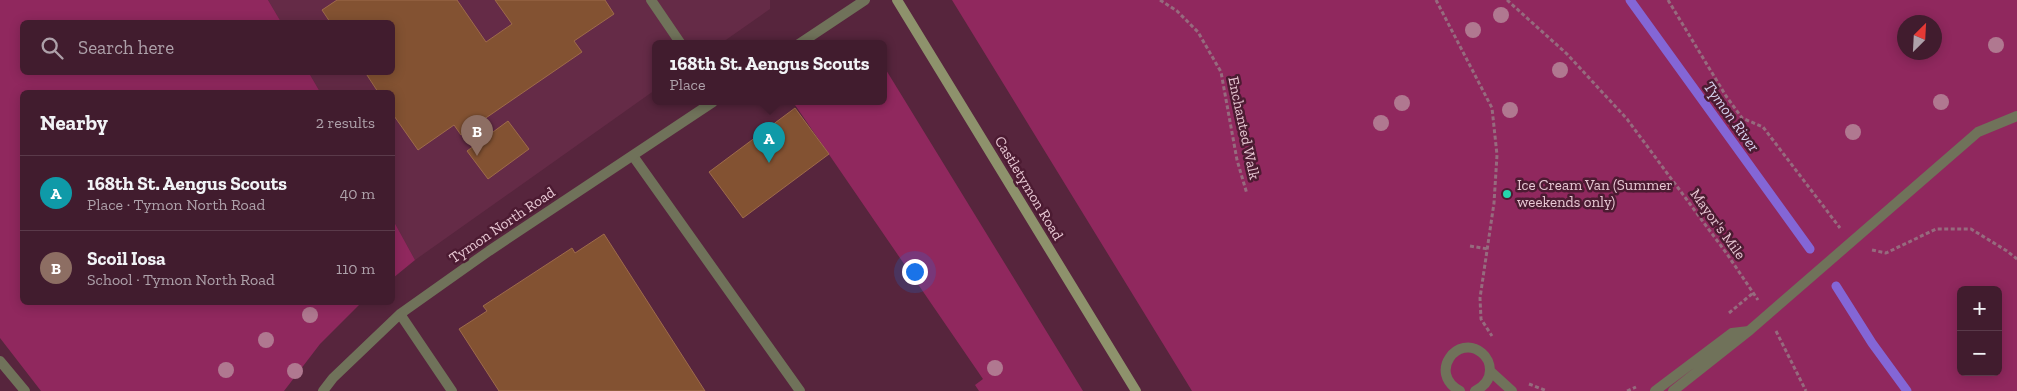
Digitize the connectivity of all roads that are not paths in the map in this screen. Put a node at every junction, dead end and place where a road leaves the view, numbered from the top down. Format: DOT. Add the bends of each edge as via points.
graph roads {
  1 [pos="651,0"];
  2 [pos="865,0"];
  3 [pos="897,0"];
  4 [pos="679,40"];
  5 [pos="806,40"];
  6 [pos="709,105"];
  7 [pos="2017,116"];
  8 [pos="633,156"];
  9 [pos="400,314"];
  10 [pos="1750,330"];
  11 [pos="0,361"];
  12 [pos="1490,371"];
  13 [pos="1479,390"];
  14 [pos="25,391"];
  15 [pos="323,391"];
  16 [pos="452,391"];
  17 [pos="800,391"];
  18 [pos="1136,391"];
  19 [pos="1460,391"];
  20 [pos="1512,391"];
  21 [pos="1655,391"];
  22 [pos="1673,391"];
  1 -- 4 [label="street"];
  2 -- 5 [label="street"];
  3 -- 18 [label="street, Castletymon Road"];
  6 -- 8 [label="street, Tymon North Road"];
  7 -- 10 [label="street" via="1978,132"];
  8 -- 9 [label="street, Tymon North Road"];
  8 -- 17 [label="street"];
  9 -- 15 [label="street, Tymon North Road"];
  9 -- 16 [label="street"];
  10 -- 21 [label="street" via="1732,333"];
  10 -- 22 [label="street"];
  11 -- 14 [label="street"];
  12 -- 13 [label="street"];
  12 -- 19 [label="street" via="1482,352 1469,348 1455,351 1446,370 1450,383"];
  12 -- 20 [label="street"];
}
